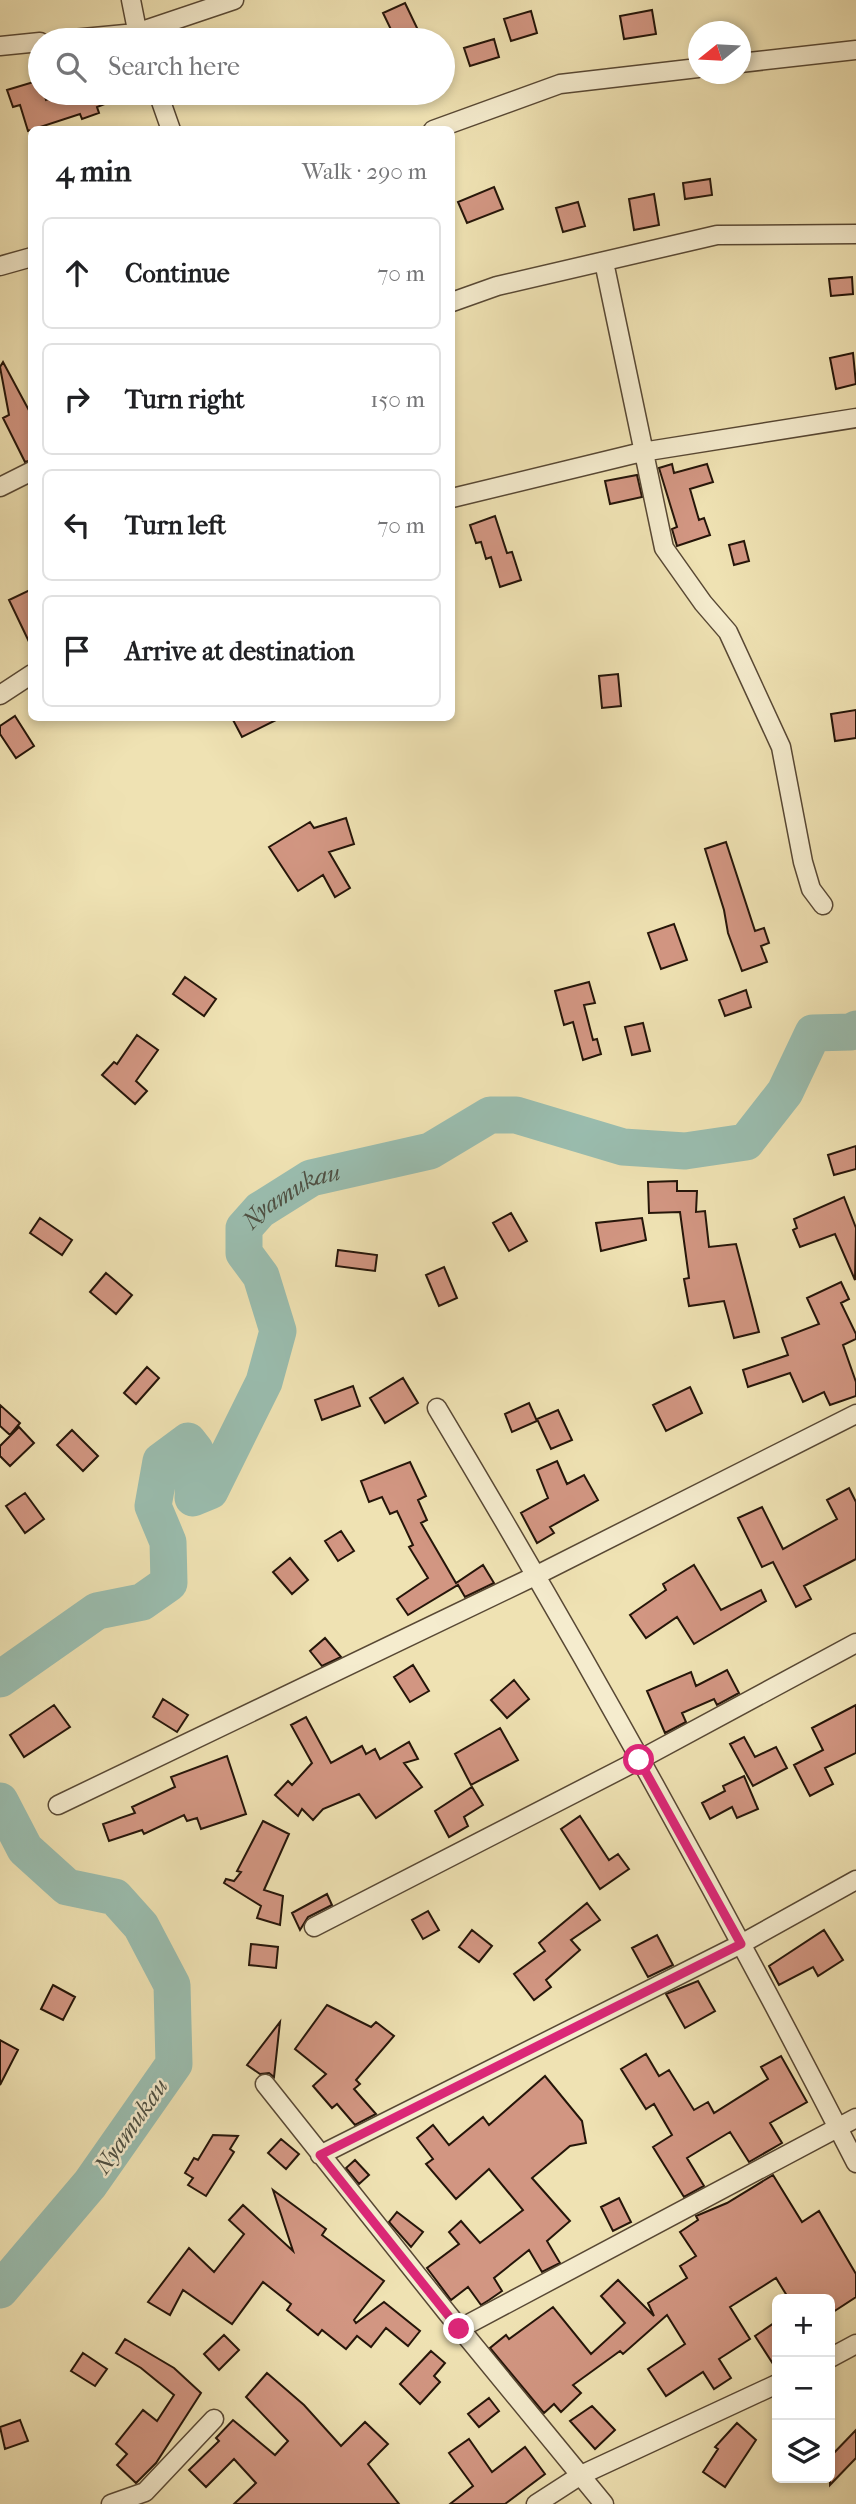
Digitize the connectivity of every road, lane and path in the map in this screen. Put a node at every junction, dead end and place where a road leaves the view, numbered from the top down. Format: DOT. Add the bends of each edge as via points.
graph roads {
  1 [pos="131,0"];
  2 [pos="234,0"];
  3 [pos="136,28"];
  4 [pos="161,28"];
  5 [pos="28,43"];
  6 [pos="0,46"];
  7 [pos="856,50"];
  8 [pos="751,62"];
  9 [pos="688,69"];
  10 [pos="162,105"];
  11 [pos="170,126"];
  12 [pos="444,126"];
  13 [pos="856,234"];
  14 [pos="28,258"];
  15 [pos="604,262"];
  16 [pos="0,266"];
  17 [pos="455,301"];
  18 [pos="856,418"];
  19 [pos="642,452"];
  20 [pos="28,473"];
  21 [pos="0,487"];
  22 [pos="455,497"];
  23 [pos="28,677"];
  24 [pos="0,695"];
  25 [pos="823,905"];
  26 [pos="437,1408"];
  27 [pos="856,1414"];
  28 [pos="537,1575"];
  29 [pos="856,1643"];
  30 [pos="639,1760"];
  31 [pos="58,1805"];
  32 [pos="856,1880"];
  33 [pos="314,1927"];
  34 [pos="741,1944"];
  35 [pos="265,2084"];
  36 [pos="856,2118"];
  37 [pos="838,2128"];
  38 [pos="320,2155"];
  39 [pos="856,2163"];
  40 [pos="459,2329"];
  41 [pos="856,2344"];
  42 [pos="832,2357"];
  43 [pos="772,2386"];
  44 [pos="214,2419"];
  45 [pos="581,2475"];
  46 [pos="111,2504"];
  47 [pos="536,2504"];
  48 [pos="604,2504"];
  1 -- 3 [label="street"];
  2 -- 4 [label="street"];
  5 -- 6 [label="street"];
  7 -- 8 [label="street"];
  9 -- 12 [label="street" via="560,84"];
  10 -- 11 [label="street"];
  13 -- 15 [label="street" via="717,235"];
  14 -- 16 [label="street"];
  15 -- 17 [label="street" via="497,286"];
  15 -- 19 [label="street"];
  18 -- 19 [label="street"];
  19 -- 22 [label="street"];
  19 -- 25 [label="street" via="664,548 728,632 781,747 803,862 811,889"];
  20 -- 21 [label="street"];
  23 -- 24 [label="street"];
  26 -- 28 [label="street"];
  27 -- 28 [label="street"];
  28 -- 30 [label="street"];
  28 -- 31 [label="street"];
  29 -- 30 [label="street"];
  30 -- 33 [label="street"];
  30 -- 34 [label="street"];
  32 -- 34 [label="street"];
  34 -- 37 [label="street"];
  34 -- 38 [label="street"];
  35 -- 38 [label="street"];
  36 -- 37 [label="street"];
  37 -- 39 [label="street"];
  37 -- 40 [label="street"];
  38 -- 40 [label="street"];
  40 -- 45 [label="street"];
  41 -- 42 [label="street"];
  43 -- 45 [label="street"];
  44 -- 46 [label="street" via="145,2492"];
  45 -- 47 [label="street"];
  45 -- 48 [label="street"];
}
